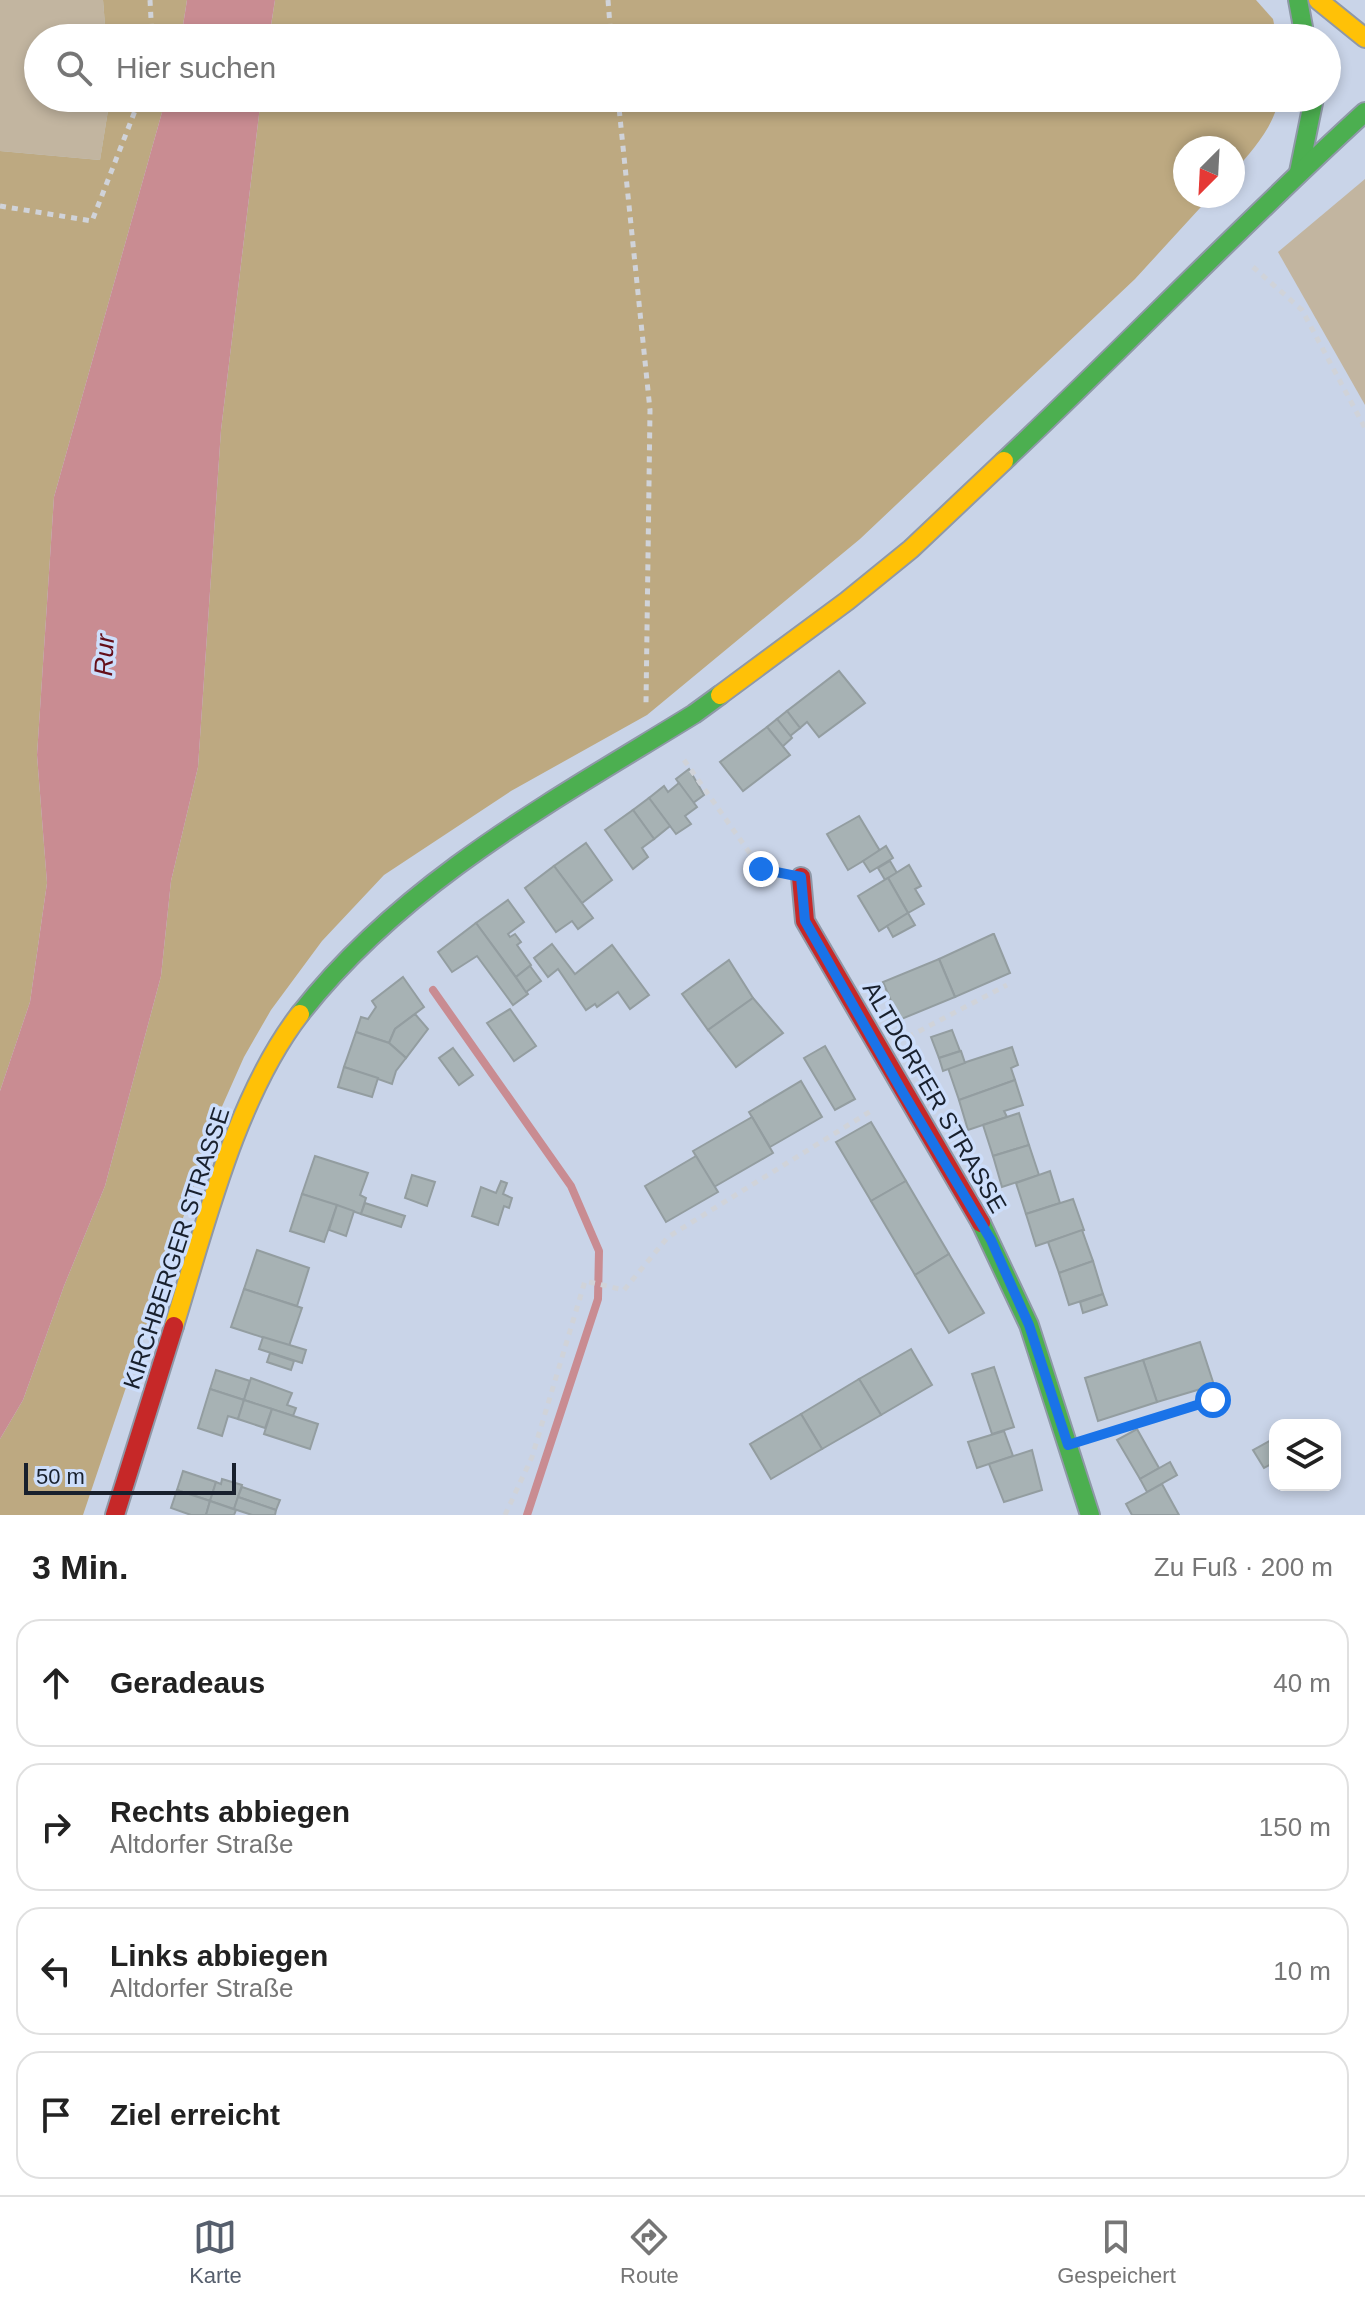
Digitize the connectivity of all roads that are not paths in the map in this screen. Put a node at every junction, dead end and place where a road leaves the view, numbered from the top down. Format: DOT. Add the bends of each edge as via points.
graph roads {
  1 [pos="1298,0"];
  2 [pos="1318,0"];
  3 [pos="1302,24"];
  4 [pos="1365,38"];
  5 [pos="1311,112"];
  6 [pos="1365,112"];
  7 [pos="1299,172"];
  8 [pos="801,877"];
  9 [pos="115,1515"];
  10 [pos="1090,1515"];
  1 -- 3 [label="main road"];
  2 -- 4 [label="main road"];
  5 -- 7 [label="main road"];
  6 -- 7 [label="main road, KIRCHBERGER STRASSE"];
  7 -- 9 [label="main road, KIRCHBERGER STRASSE" via="1101,370 911,549 694,714 523,819 406,903 330,976 283,1036 249,1105 220,1179"];
  8 -- 10 [label="main road, ALTDORFER STRASSE" via="805,921 991,1240 1029,1325"];
}
